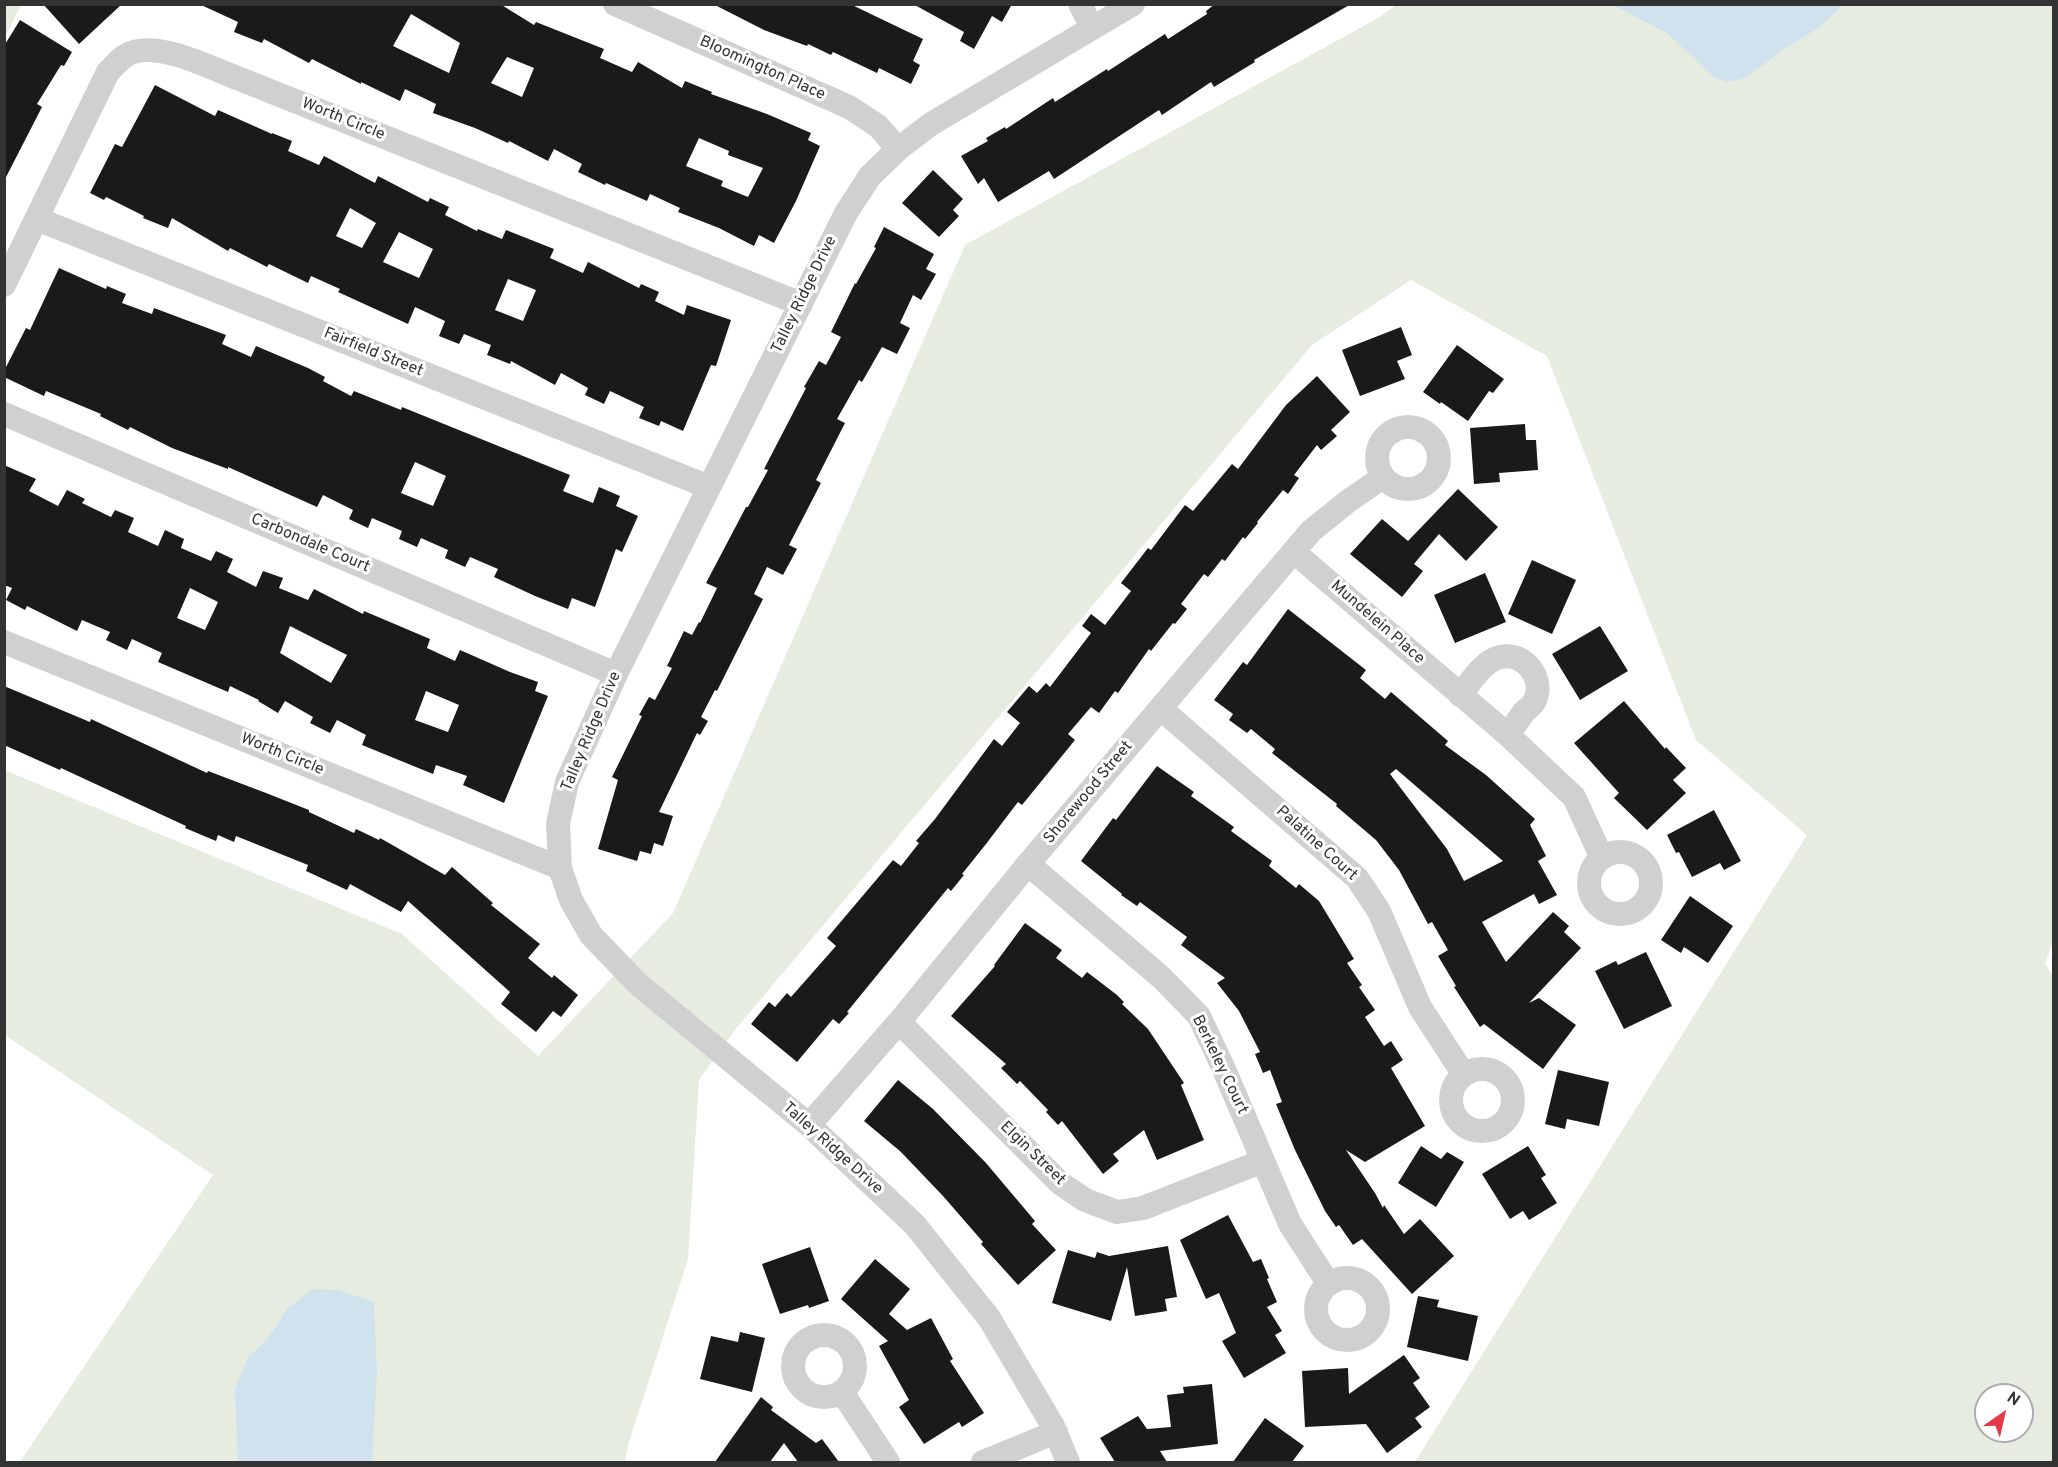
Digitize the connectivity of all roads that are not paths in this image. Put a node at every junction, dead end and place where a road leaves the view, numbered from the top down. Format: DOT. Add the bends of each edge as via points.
graph roads {
  1 [pos="615,4"];
  2 [pos="1080,4"];
  3 [pos="1133,4"];
  4 [pos="1092,28"];
  5 [pos="898,149"];
  6 [pos="37,219"];
  7 [pos="4,285"];
  8 [pos="801,304"];
  9 [pos="4,414"];
  10 [pos="1383,477"];
  11 [pos="709,487"];
  12 [pos="1294,552"];
  13 [pos="4,642"];
  14 [pos="616,674"];
  15 [pos="1460,694"];
  16 [pos="1161,709"];
  17 [pos="1508,735"];
  18 [pos="1602,858"];
  19 [pos="1028,864"];
  20 [pos="560,868"];
  21 [pos="899,1022"];
  22 [pos="1464,1075"];
  23 [pos="809,1125"];
  24 [pos="1263,1161"];
  25 [pos="1328,1284"];
  26 [pos="842,1392"];
  27 [pos="1056,1432"];
  28 [pos="888,1462"];
  29 [pos="983,1462"];
  30 [pos="1068,1462"];
  1 -- 5 [label="street, Bloomington Place" via="849,107 878,126"];
  2 -- 4 [label="street"];
  3 -- 4 [label="street, Talley Ridge Drive"];
  4 -- 5 [label="street, Talley Ridge Drive" via="931,124"];
  5 -- 8 [label="street, Talley Ridge Drive" via="870,176 846,213"];
  6 -- 7 [label="street, Worth Circle"];
  6 -- 8 [label="street, Worth Circle" via="108,72 126,55 143,50 167,52"];
  6 -- 11 [label="street, Fairfield Street"];
  8 -- 11 [label="street, Talley Ridge Drive"];
  9 -- 14 [label="street, Carbondale Court"];
  10 -- 12 [label="street, Shorewood Street" via="1320,524"];
  11 -- 14 [label="street, Talley Ridge Drive"];
  12 -- 15 [label="street, Mundelein Place"];
  12 -- 16 [label="street, Shorewood Street"];
  13 -- 20 [label="street, Worth Circle"];
  14 -- 20 [label="street, Talley Ridge Drive" via="567,782 558,824"];
  15 -- 17 [label="street, Mundelein Place"];
  15 -- 17 [label="street" via="1488,662 1501,656 1515,657 1527,664 1538,689 1534,702"];
  16 -- 19 [label="street, Shorewood Street"];
  16 -- 22 [label="street, Palatine Court" via="1357,878 1379,911 1420,1007"];
  17 -- 18 [label="street, Mundelein Place" via="1574,797"];
  19 -- 21 [label="street, Shorewood Street"];
  19 -- 24 [label="street, Berkeley Court" via="1162,978 1199,1016"];
  20 -- 23 [label="street, Talley Ridge Drive" via="571,900 591,934 638,984"];
  21 -- 23 [label="street, Shorewood Street"];
  21 -- 24 [label="street, Elgin Street" via="1060,1183 1086,1200 1117,1212 1143,1208"];
  23 -- 27 [label="street, Talley Ridge Drive" via="915,1225 989,1318"];
  24 -- 25 [label="street, Berkeley Court" via="1290,1224"];
  26 -- 28 [label="street"];
  27 -- 29 [label="street"];
  27 -- 30 [label="street, Talley Ridge Drive"];
}
